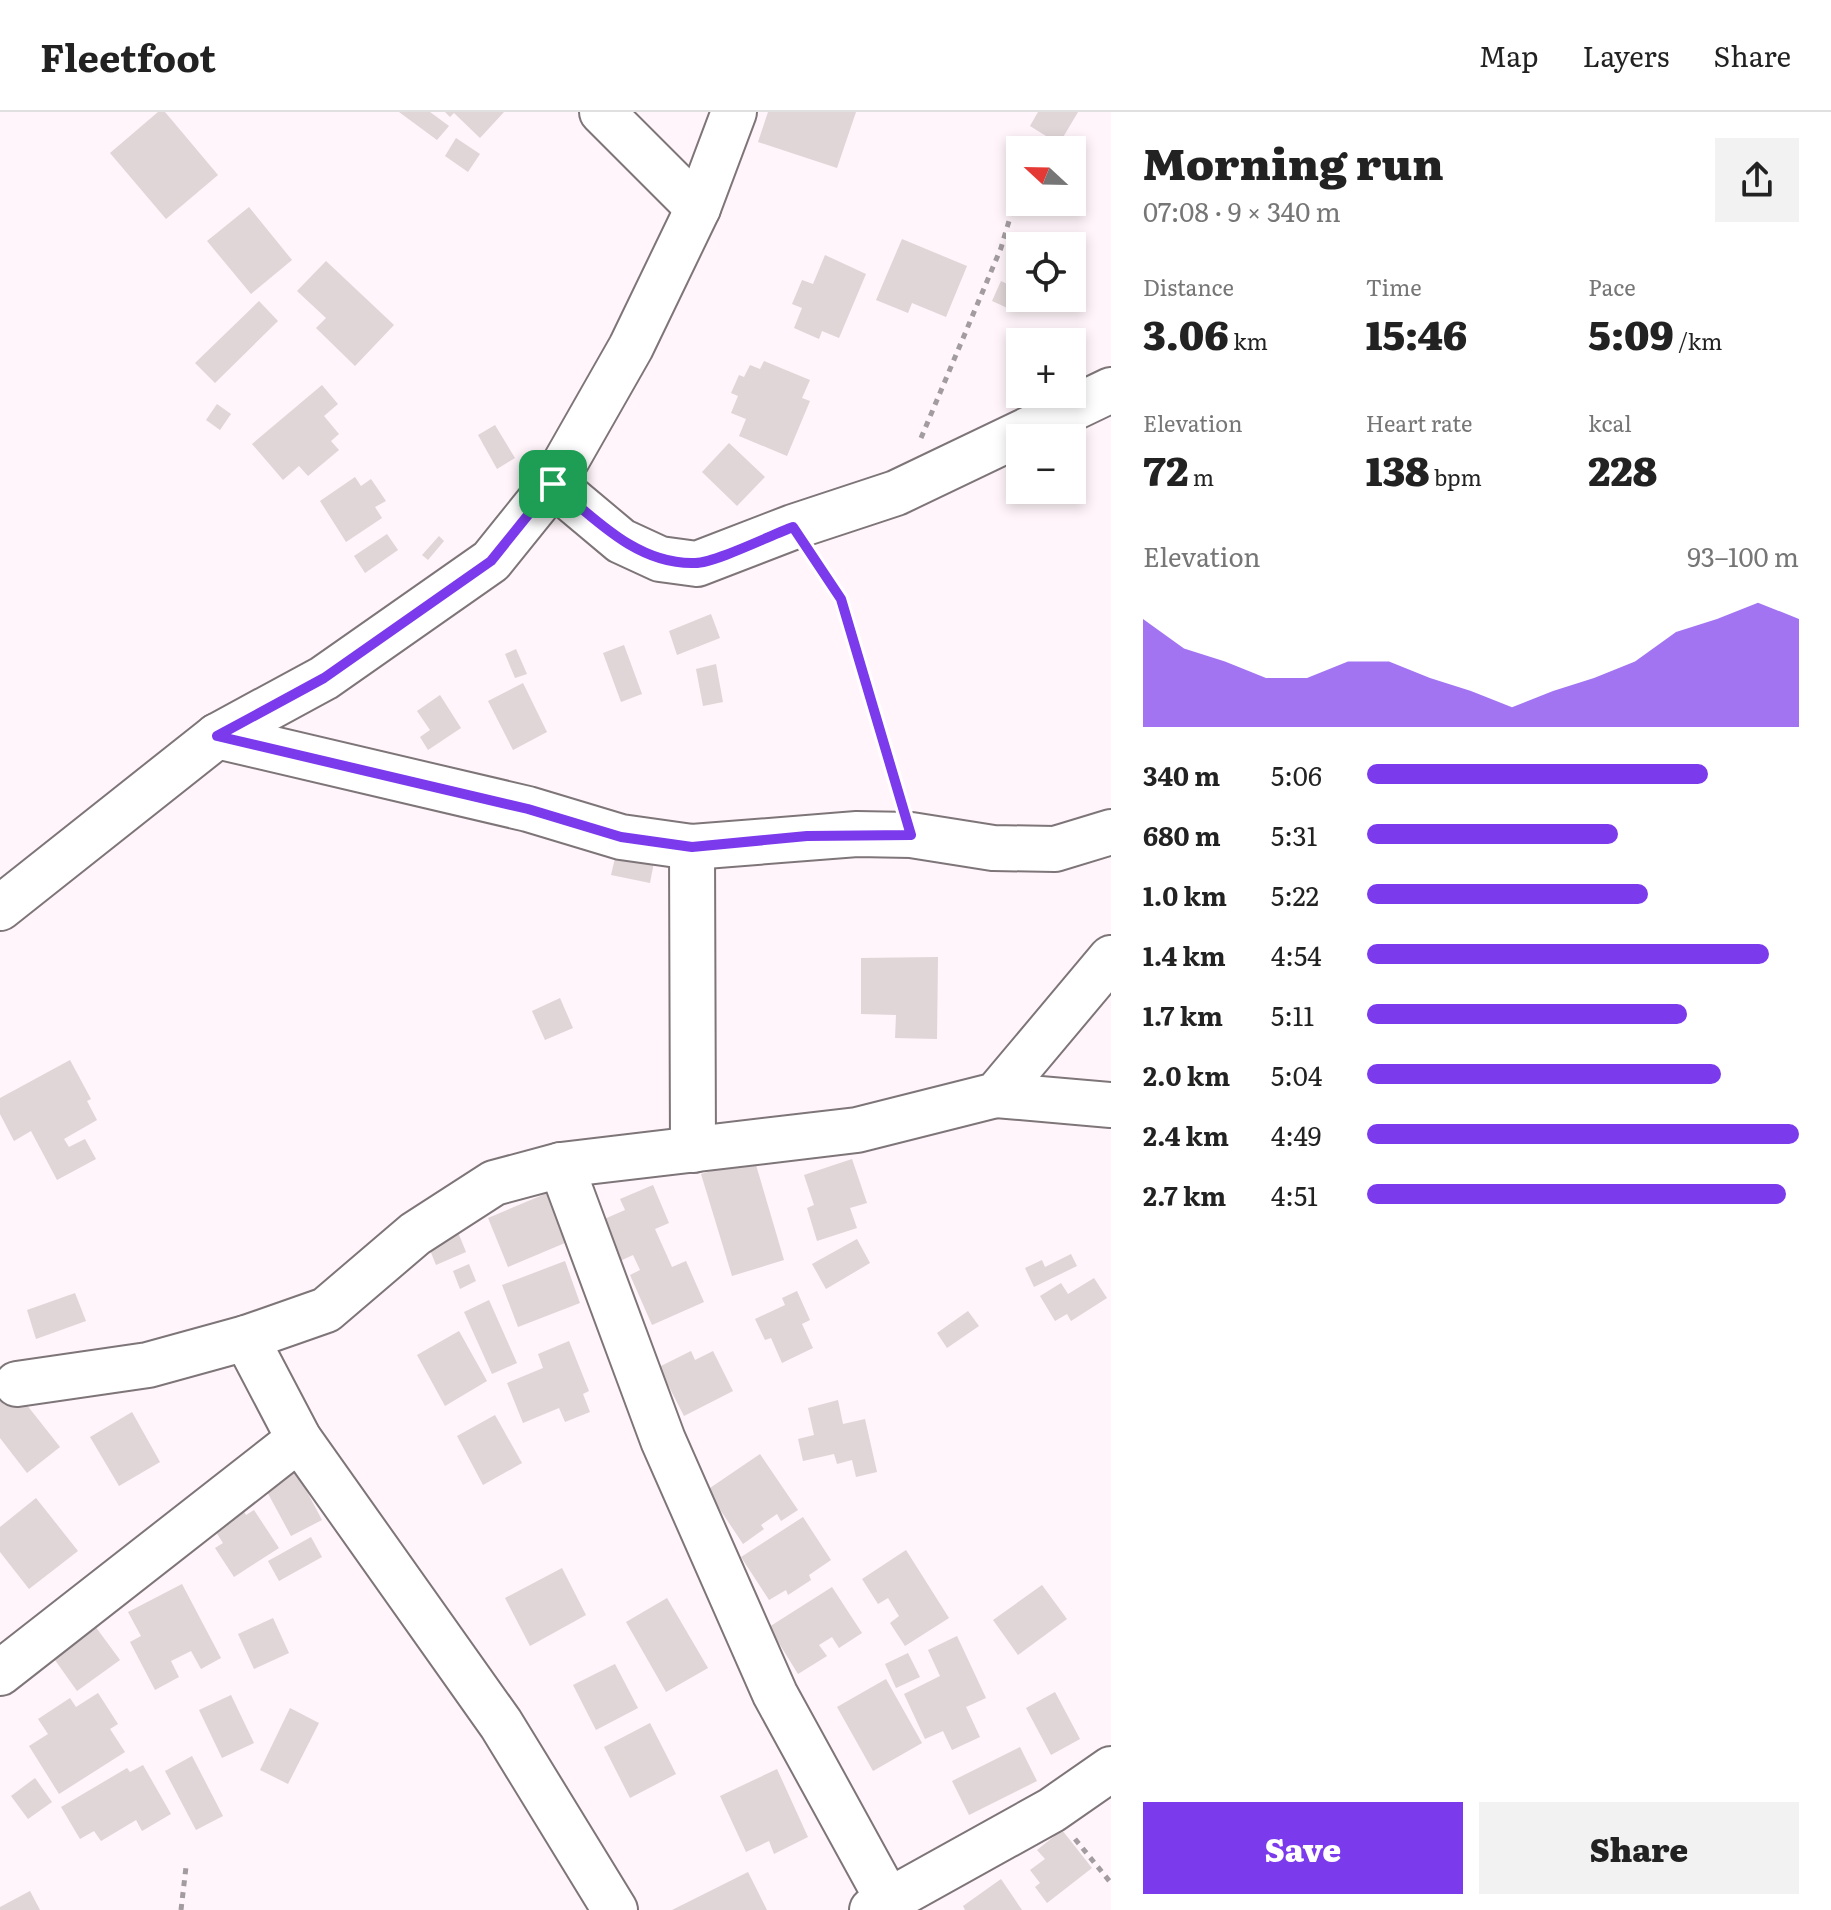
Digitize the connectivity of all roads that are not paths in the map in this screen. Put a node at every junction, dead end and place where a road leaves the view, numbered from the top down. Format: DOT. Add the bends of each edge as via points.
graph roads {
  1 [pos="602,112"];
  2 [pos="734,112"];
  3 [pos="698,208"];
  4 [pos="1111,390"];
  5 [pos="553,484"];
  6 [pos="217,736"];
  7 [pos="1111,832"];
  8 [pos="692,847"];
  9 [pos="0,908"];
  10 [pos="1111,958"];
  11 [pos="996,1095"];
  12 [pos="1111,1105"];
  13 [pos="693,1150"];
  14 [pos="561,1165"];
  15 [pos="246,1338"];
  16 [pos="17,1384"];
  17 [pos="299,1439"];
  18 [pos="0,1673"];
  19 [pos="1111,1769"];
  20 [pos="880,1905"];
  21 [pos="615,1910"];
  1 -- 3 [label="street"];
  2 -- 3 [label="street"];
  3 -- 5 [label="street" via="631,347"];
  4 -- 5 [label="street" via="896,493 697,564 660,559 621,541"];
  5 -- 6 [label="street" via="491,561 324,678"];
  6 -- 8 [label="street" via="528,809 621,837"];
  6 -- 9 [label="street"];
  7 -- 8 [label="street" via="1055,849 993,848 911,835 807,836"];
  8 -- 13 [label="street"];
  10 -- 11 [label="street"];
  11 -- 12 [label="street"];
  11 -- 13 [label="street" via="857,1130"];
  13 -- 14 [label="street"];
  14 -- 15 [label="street" via="494,1183 415,1234 326,1310"];
  14 -- 20 [label="street" via="663,1440 775,1694"];
  15 -- 16 [label="street" via="148,1365"];
  15 -- 17 [label="street"];
  17 -- 18 [label="street"];
  17 -- 21 [label="street" via="501,1724"];
  19 -- 20 [label="street" via="1052,1810"];
}
